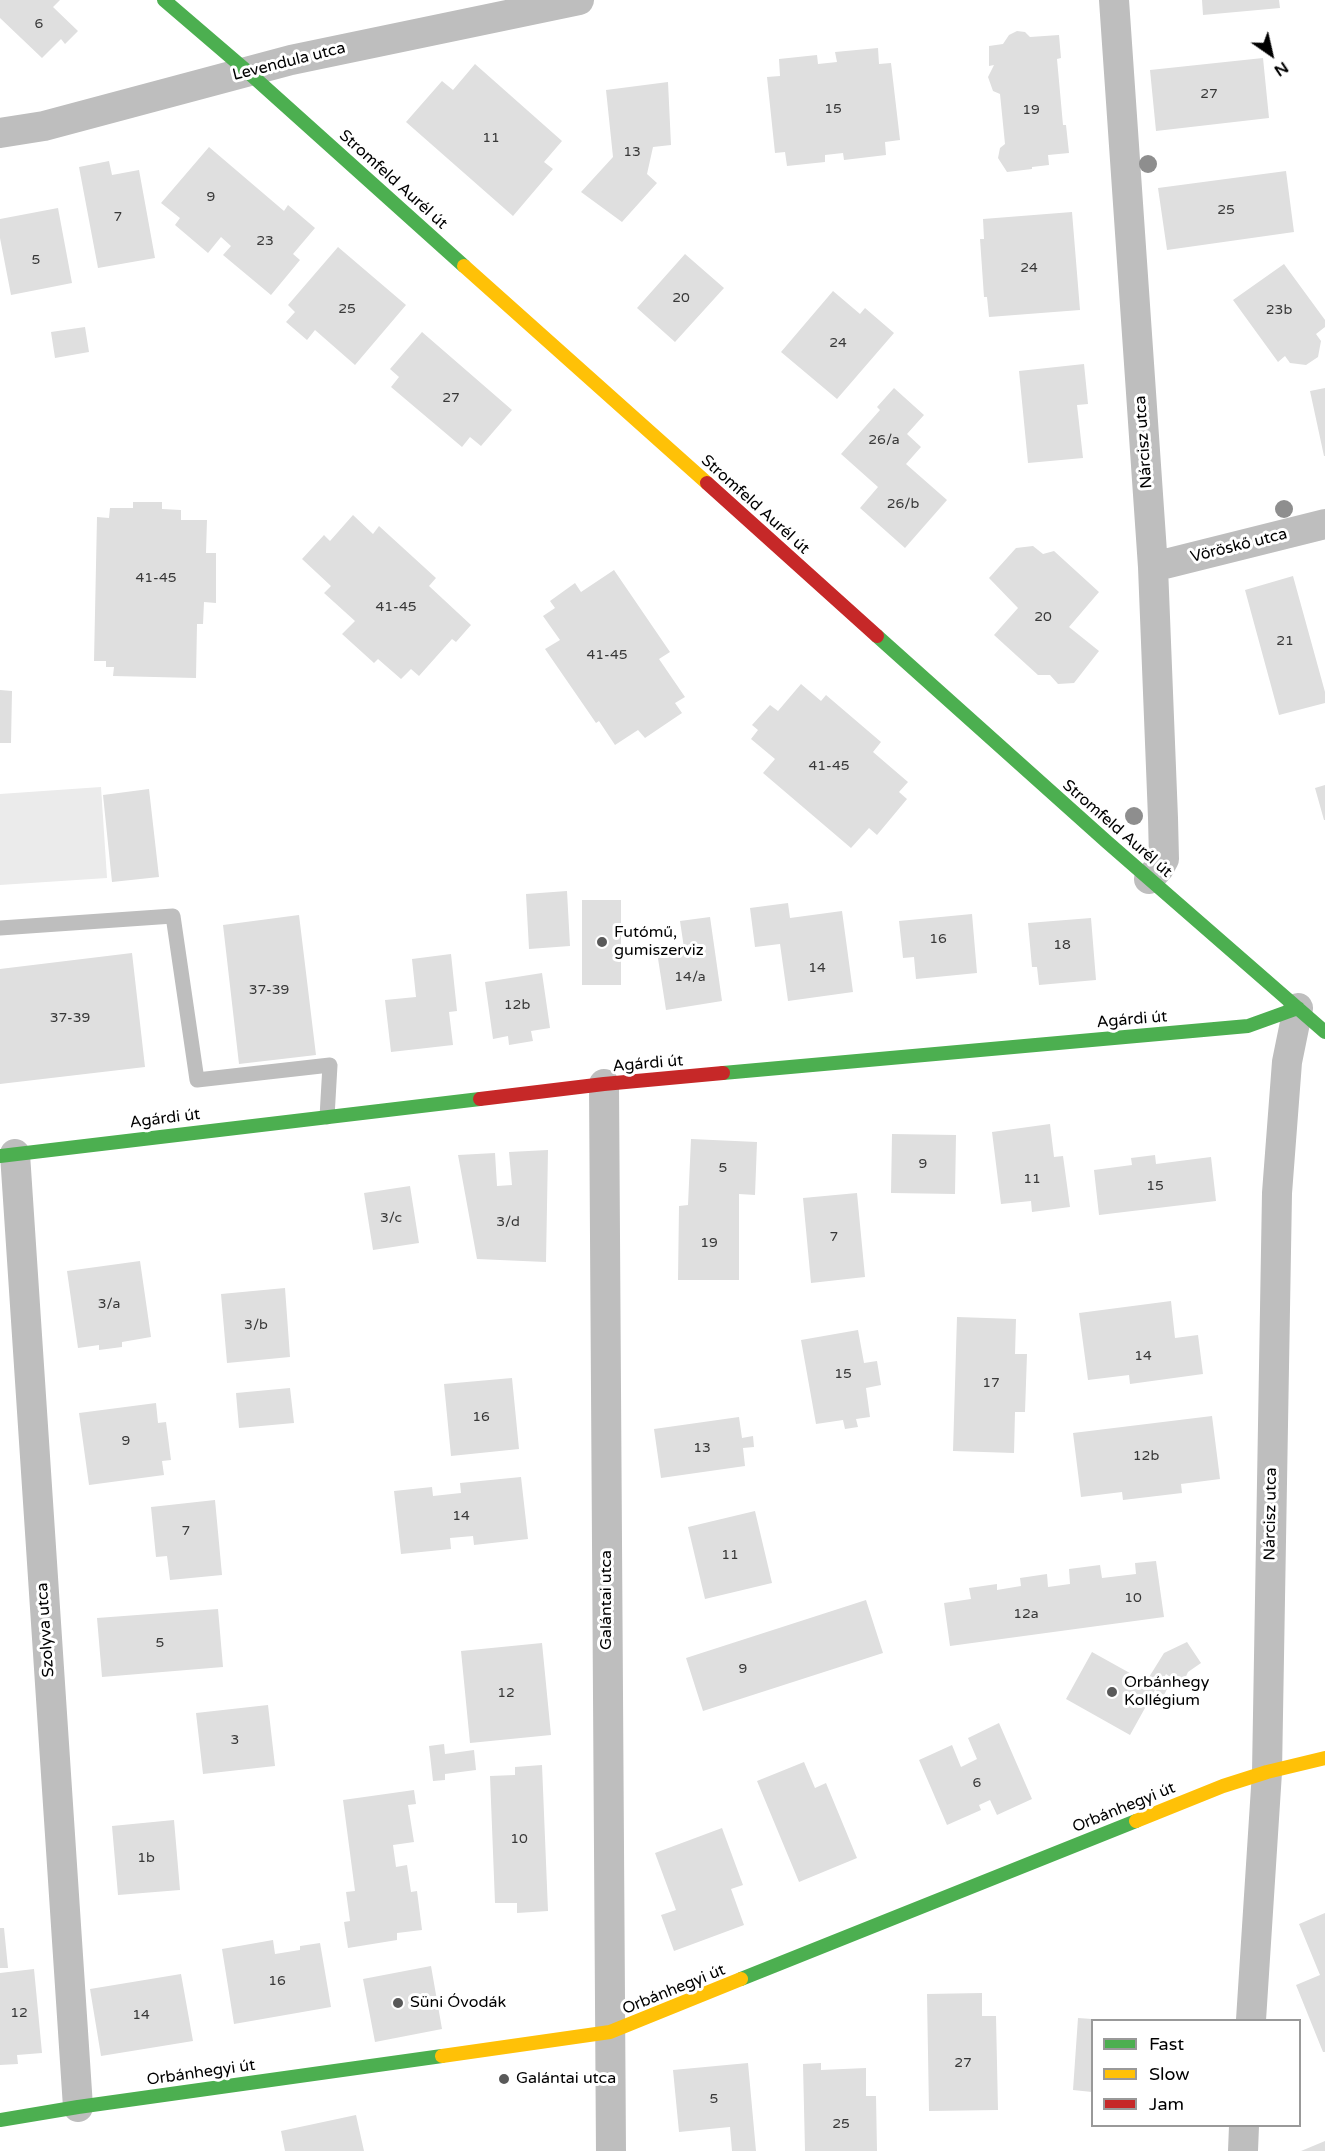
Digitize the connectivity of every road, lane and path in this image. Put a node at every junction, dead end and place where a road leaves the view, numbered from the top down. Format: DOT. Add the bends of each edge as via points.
graph roads {
  1 [pos="164,0"];
  2 [pos="579,0"];
  3 [pos="1114,0"];
  4 [pos="248,72"];
  5 [pos="0,133"];
  6 [pos="1325,524"];
  7 [pos="1153,567"];
  8 [pos="1149,879"];
  9 [pos="0,928"];
  10 [pos="1298,1008"];
  11 [pos="1325,1032"];
  12 [pos="604,1084"];
  13 [pos="327,1117"];
  14 [pos="7,1155"];
  15 [pos="1325,1758"];
  16 [pos="1267,1772"];
  17 [pos="1251,2019"];
  18 [pos="610,2032"];
  19 [pos="78,2107"];
  20 [pos="0,2120"];
  21 [pos="1244,2127"];
  22 [pos="610,2151"];
  23 [pos="1243,2151"];
  1 -- 4 [label="street, Stromfeld Aurél út"];
  2 -- 4 [label="street, Levendula utca"];
  3 -- 7 [label="street, Nárcisz utca"];
  4 -- 5 [label="street, Levendula utca" via="44,126"];
  4 -- 8 [label="street, Stromfeld Aurél út"];
  6 -- 7 [label="street, Vöröskő utca"];
  7 -- 8 [label="street, Nárcisz utca" via="1164,859"];
  8 -- 10 [label="street, Stromfeld Aurél út"];
  9 -- 13 [label="lane" via="173,916 197,1080 330,1065"];
  10 -- 11 [label="street, Stromfeld Aurél út"];
  10 -- 12 [label="street, Agárdi út" via="1248,1026"];
  10 -- 16 [label="street, Nárcisz utca" via="1287,1062 1277,1193"];
  12 -- 13 [label="street, Agárdi út"];
  12 -- 18 [label="street, Galántai utca"];
  13 -- 14 [label="street, Agárdi út"];
  14 -- 19 [label="street, Szolyva utca"];
  15 -- 16 [label="street, Orbánhegyi út"];
  16 -- 17 [label="street, Nárcisz utca"];
  16 -- 18 [label="street, Orbánhegyi út" via="1223,1786"];
  18 -- 19 [label="street, Orbánhegyi út"];
  18 -- 22 [label="street, Galántai utca"];
  19 -- 20 [label="street, Orbánhegyi út"];
  21 -- 23 [label="street"];
}
